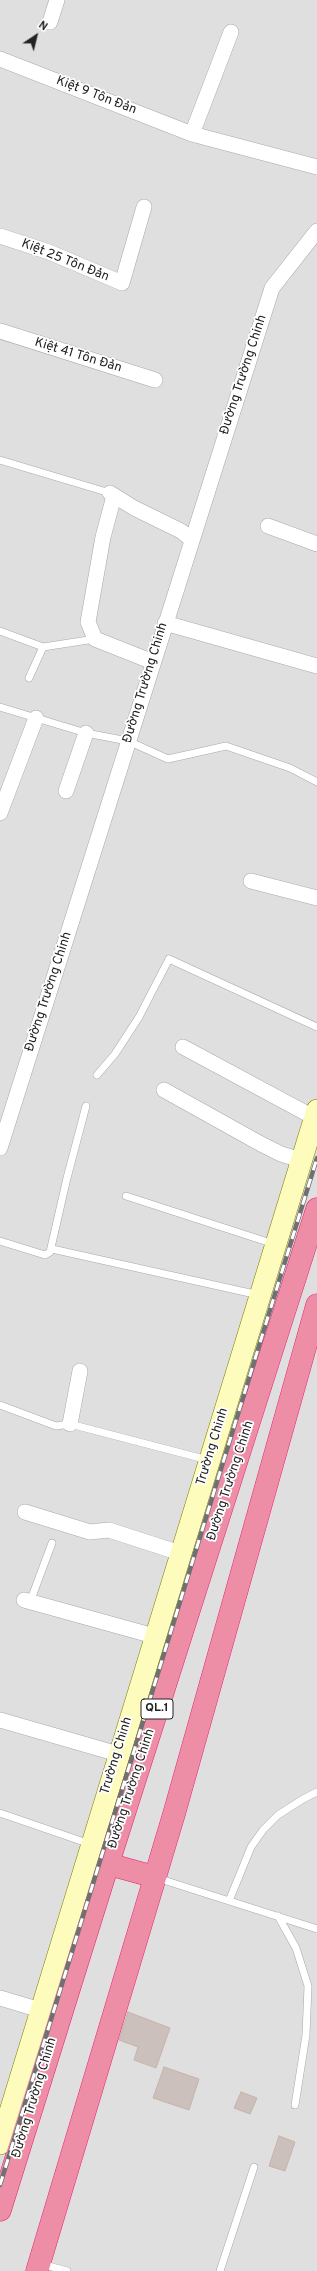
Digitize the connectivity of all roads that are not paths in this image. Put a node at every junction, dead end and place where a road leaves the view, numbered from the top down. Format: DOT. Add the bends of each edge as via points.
graph roads {
  1 [pos="57,0"];
  2 [pos="50,22"];
  3 [pos="231,32"];
  4 [pos="0,59"];
  5 [pos="192,134"];
  6 [pos="317,168"];
  7 [pos="144,207"];
  8 [pos="317,231"];
  9 [pos="0,236"];
  10 [pos="0,331"];
  11 [pos="155,380"];
  12 [pos="0,460"];
  13 [pos="112,494"];
  14 [pos="268,526"];
  15 [pos="192,540"];
  16 [pos="317,544"];
  17 [pos="166,623"];
  18 [pos="0,631"];
  19 [pos="95,640"];
  20 [pos="43,647"];
  21 [pos="153,662"];
  22 [pos="317,666"];
  23 [pos="29,678"];
  24 [pos="0,707"];
  25 [pos="36,718"];
  26 [pos="86,733"];
  27 [pos="128,742"];
  28 [pos="317,782"];
  29 [pos="66,791"];
  30 [pos="0,813"];
  31 [pos="251,881"];
  32 [pos="317,898"];
  33 [pos="317,1027"];
  34 [pos="183,1047"];
  35 [pos="97,1075"];
  36 [pos="164,1090"];
  37 [pos="86,1106"];
  38 [pos="316,1114"];
  39 [pos="0,1148"];
  40 [pos="301,1160"];
  41 [pos="126,1196"];
  42 [pos="317,1209"];
  43 [pos="0,1241"];
  44 [pos="274,1244"];
  45 [pos="52,1249"];
  46 [pos="258,1298"];
  47 [pos="317,1305"];
  48 [pos="313,1336"];
  49 [pos="80,1371"];
  50 [pos="0,1404"];
  51 [pos="70,1424"];
  52 [pos="208,1460"];
  53 [pos="25,1512"];
  54 [pos="52,1542"];
  55 [pos="180,1553"];
  56 [pos="27,1601"];
  57 [pos="154,1636"];
  58 [pos="0,1720"];
  59 [pos="118,1754"];
  60 [pos="317,1792"];
  61 [pos="0,1813"];
  62 [pos="90,1844"];
  63 [pos="108,1864"];
  64 [pos="155,1877"];
  65 [pos="229,1901"];
  66 [pos="278,1916"];
  67 [pos="317,1929"];
  68 [pos="0,1998"];
  69 [pos="40,2010"];
  70 [pos="6,2100"];
  71 [pos="295,2105"];
  72 [pos="0,2144"];
  73 [pos="254,2167"];
  74 [pos="0,2210"];
  75 [pos="38,2267"];
  76 [pos="67,2271"];
  77 [pos="220,2271"];
  1 -- 2 [label="street"];
  3 -- 5 [label="street"];
  4 -- 5 [label="street, Kiệt 9 Tôn Đản"];
  5 -- 6 [label="street, Kiệt 9 Tôn Đản"];
  7 -- 9 [label="street, Kiệt 25 Tôn Đản" via="122,284 49,252"];
  8 -- 15 [label="street, Đường Trường Chinh" via="272,288"];
  10 -- 11 [label="street, Kiệt 41 Tôn Đản"];
  12 -- 13 [label="lane"];
  13 -- 15 [label="street" via="180,530"];
  13 -- 19 [label="street" via="88,622"];
  14 -- 16 [label="street"];
  15 -- 17 [label="street, Đường Trường Chinh"];
  17 -- 21 [label="street, Đường Trường Chinh"];
  17 -- 22 [label="street"];
  18 -- 20 [label="lane"];
  19 -- 20 [label="lane"];
  19 -- 21 [label="street"];
  20 -- 23 [label="lane"];
  21 -- 27 [label="street, Đường Trường Chinh"];
  24 -- 25 [label="lane"];
  25 -- 26 [label="lane"];
  25 -- 30 [label="street"];
  26 -- 27 [label="lane"];
  26 -- 29 [label="street"];
  27 -- 28 [label="lane" via="168,759 226,746 290,768"];
  27 -- 39 [label="street, Đường Trường Chinh"];
  31 -- 32 [label="street"];
  33 -- 35 [label="lane" via="169,958 139,1017 115,1054"];
  34 -- 38 [label="street"];
  36 -- 40 [label="street" via="281,1154"];
  37 -- 45 [label="lane"];
  38 -- 40 [label="street"];
  40 -- 44 [label="street"];
  41 -- 44 [label="lane"];
  42 -- 63 [label="highway, Đường Trường Chinh / QL.1"];
  43 -- 45 [label="lane" via="45,1255"];
  44 -- 46 [label="street"];
  45 -- 46 [label="lane"];
  46 -- 52 [label="street, Trường Chinh"];
  47 -- 48 [label="highway"];
  48 -- 64 [label="highway"];
  49 -- 51 [label="street"];
  50 -- 51 [label="lane" via="56,1426"];
  51 -- 52 [label="lane"];
  52 -- 55 [label="street, Trường Chinh"];
  53 -- 55 [label="street" via="90,1532 109,1530"];
  54 -- 56 [label="lane" via="43,1572"];
  55 -- 57 [label="street, Trường Chinh"];
  56 -- 57 [label="street"];
  57 -- 59 [label="street, Trường Chinh"];
  58 -- 59 [label="street"];
  59 -- 62 [label="street, Trường Chinh"];
  60 -- 65 [label="lane" via="278,1815 263,1830 251,1847"];
  61 -- 62 [label="lane"];
  62 -- 69 [label="street, Trường Chinh"];
  63 -- 64 [label="highway"];
  63 -- 74 [label="highway, Đường Trường Chinh / QL.1"];
  64 -- 65 [label="lane"];
  64 -- 75 [label="highway"];
  65 -- 66 [label="lane"];
  66 -- 67 [label="lane"];
  66 -- 71 [label="lane" via="296,1948 308,1986 306,2035"];
  68 -- 69 [label="street"];
  69 -- 70 [label="street, Trường Chinh"];
  70 -- 72 [label="street, Trường Chinh"];
  73 -- 77 [label="lane"];
  75 -- 76 [label="lane"];
}
